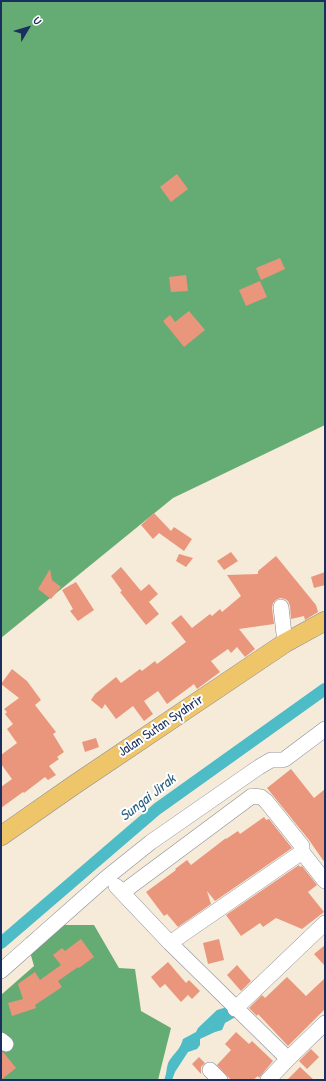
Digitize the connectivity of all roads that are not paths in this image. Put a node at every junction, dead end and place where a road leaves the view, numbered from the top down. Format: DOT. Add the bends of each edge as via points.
graph roads {
  1 [pos="281,607"];
  2 [pos="325,621"];
  3 [pos="286,643"];
  4 [pos="325,730"];
  5 [pos="1,836"];
  6 [pos="302,852"];
  7 [pos="106,878"];
  8 [pos="325,881"];
  9 [pos="123,892"];
  10 [pos="325,923"];
  11 [pos="170,943"];
  12 [pos="1,971"];
  13 [pos="235,1008"];
  14 [pos="325,1023"];
  15 [pos="288,1059"];
  16 [pos="210,1070"];
  17 [pos="220,1080"];
  18 [pos="268,1080"];
  1 -- 3 [label="street"];
  2 -- 3 [label="main road, Jalan Sutan Syahrir"];
  3 -- 5 [label="main road, Jalan Sutan Syahrir"];
  4 -- 7 [label="street" via="286,759 271,760 259,766 151,842"];
  6 -- 8 [label="street"];
  6 -- 9 [label="street" via="302,846 266,801 261,797 252,796"];
  6 -- 11 [label="street"];
  7 -- 9 [label="street"];
  7 -- 12 [label="street"];
  9 -- 11 [label="street"];
  10 -- 13 [label="street"];
  11 -- 13 [label="street"];
  13 -- 15 [label="street"];
  14 -- 15 [label="street"];
  15 -- 18 [label="street"];
  16 -- 17 [label="street"];
}
